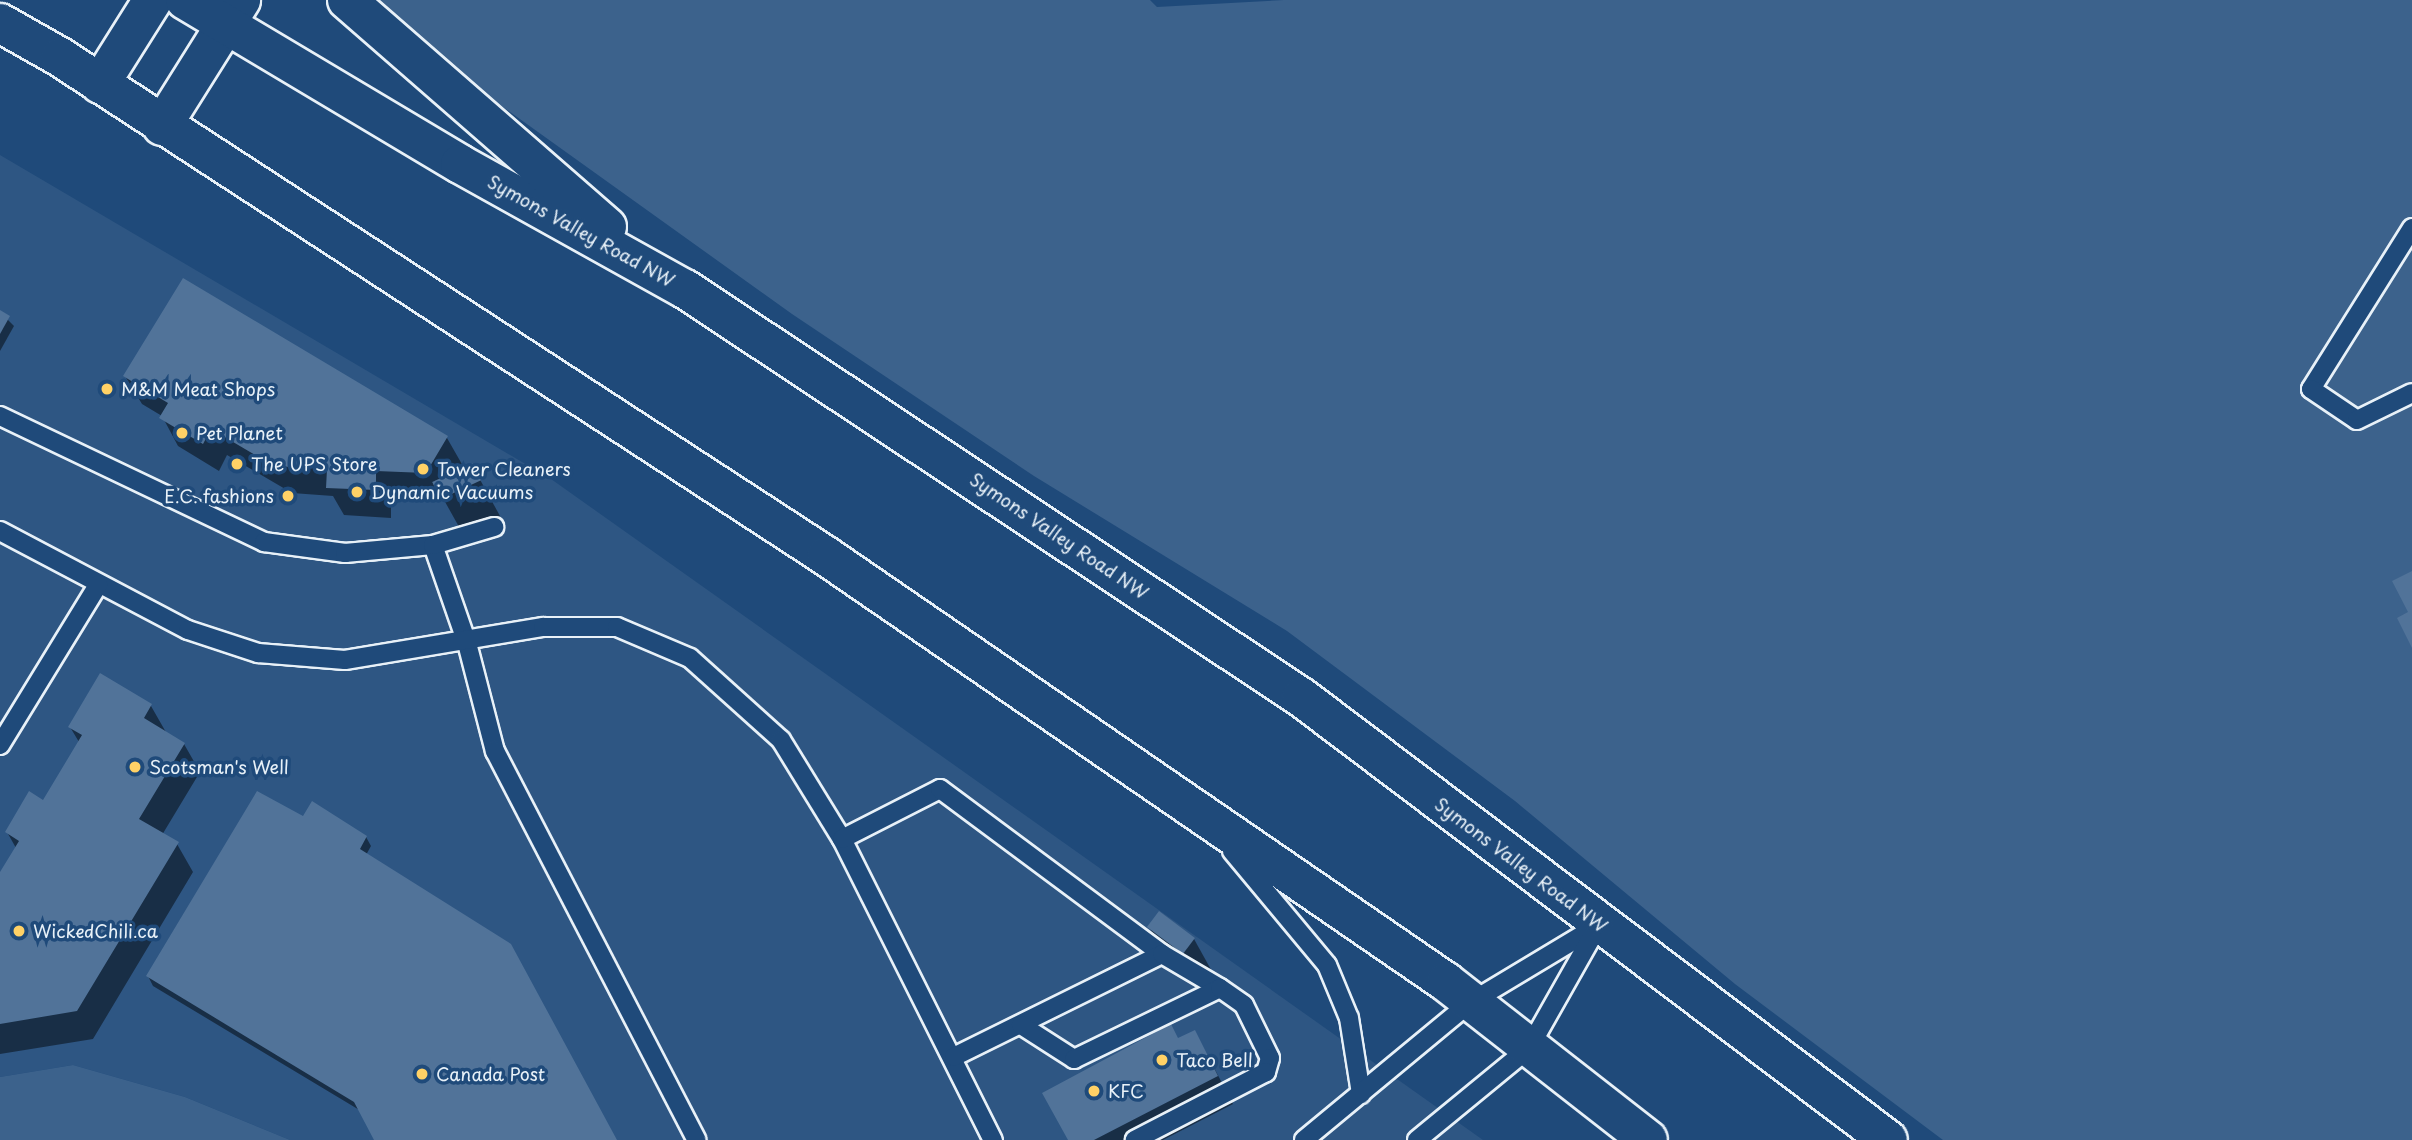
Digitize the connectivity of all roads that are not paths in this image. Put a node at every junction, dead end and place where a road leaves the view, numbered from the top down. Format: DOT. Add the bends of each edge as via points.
graph roads {
  1 [pos="153,0"];
  2 [pos="185,0"];
  3 [pos="347,0"];
  4 [pos="234,12"];
  5 [pos="0,23"];
  6 [pos="100,84"];
  7 [pos="162,126"];
  8 [pos="2412,228"];
  9 [pos="685,289"];
  10 [pos="2412,393"];
  11 [pos="0,416"];
  12 [pos="494,527"];
  13 [pos="0,531"];
  14 [pos="433,545"];
  15 [pos="98,585"];
  16 [pos="467,643"];
  17 [pos="0,745"];
  18 [pos="1201,813"];
  19 [pos="842,839"];
  20 [pos="1599,925"];
  21 [pos="1162,954"];
  22 [pos="1220,988"];
  23 [pos="1471,1002"];
  24 [pos="1021,1025"];
  25 [pos="1529,1048"];
  26 [pos="954,1057"];
  27 [pos="1361,1094"];
  28 [pos="696,1140"];
  29 [pos="993,1140"];
  30 [pos="1135,1140"];
  31 [pos="1304,1140"];
  32 [pos="1417,1140"];
  33 [pos="1648,1140"];
  34 [pos="1888,1140"];
  1 -- 6 [label="main road"];
  2 -- 4 [label="main road, Symons Valley Road NW"];
  3 -- 9 [label="main road" via="593,216"];
  4 -- 7 [label="main road"];
  4 -- 9 [label="main road, Symons Valley Road NW" via="460,164"];
  5 -- 6 [label="main road"];
  6 -- 7 [label="main road"];
  7 -- 18 [label="main road" via="826,556"];
  8 -- 10 [label="lane" via="2311,389 2357,420"];
  9 -- 20 [label="main road, Symons Valley Road NW" via="1301,697"];
  11 -- 14 [label="lane" via="264,542 345,553"];
  12 -- 14 [label="lane"];
  13 -- 15 [label="lane"];
  14 -- 16 [label="lane"];
  15 -- 16 [label="lane" via="188,630 258,653 345,660"];
  15 -- 17 [label="lane"];
  16 -- 19 [label="lane" via="543,627 617,627 690,658 781,740"];
  16 -- 28 [label="lane" via="495,751"];
  18 -- 23 [label="main road"];
  18 -- 27 [label="lane" via="1327,965 1349,1018"];
  19 -- 21 [label="lane" via="940,789"];
  19 -- 26 [label="lane"];
  20 -- 23 [label="lane"];
  20 -- 25 [label="lane"];
  20 -- 34 [label="main road, Symons Valley Road NW"];
  21 -- 22 [label="lane"];
  21 -- 24 [label="lane"];
  22 -- 24 [label="lane" via="1074,1059"];
  22 -- 30 [label="lane" via="1244,1004 1270,1058 1266,1072"];
  23 -- 25 [label="main road"];
  23 -- 27 [label="lane"];
  24 -- 26 [label="lane"];
  25 -- 32 [label="lane"];
  25 -- 33 [label="main road"];
  26 -- 29 [label="lane"];
  27 -- 31 [label="lane"];
}
